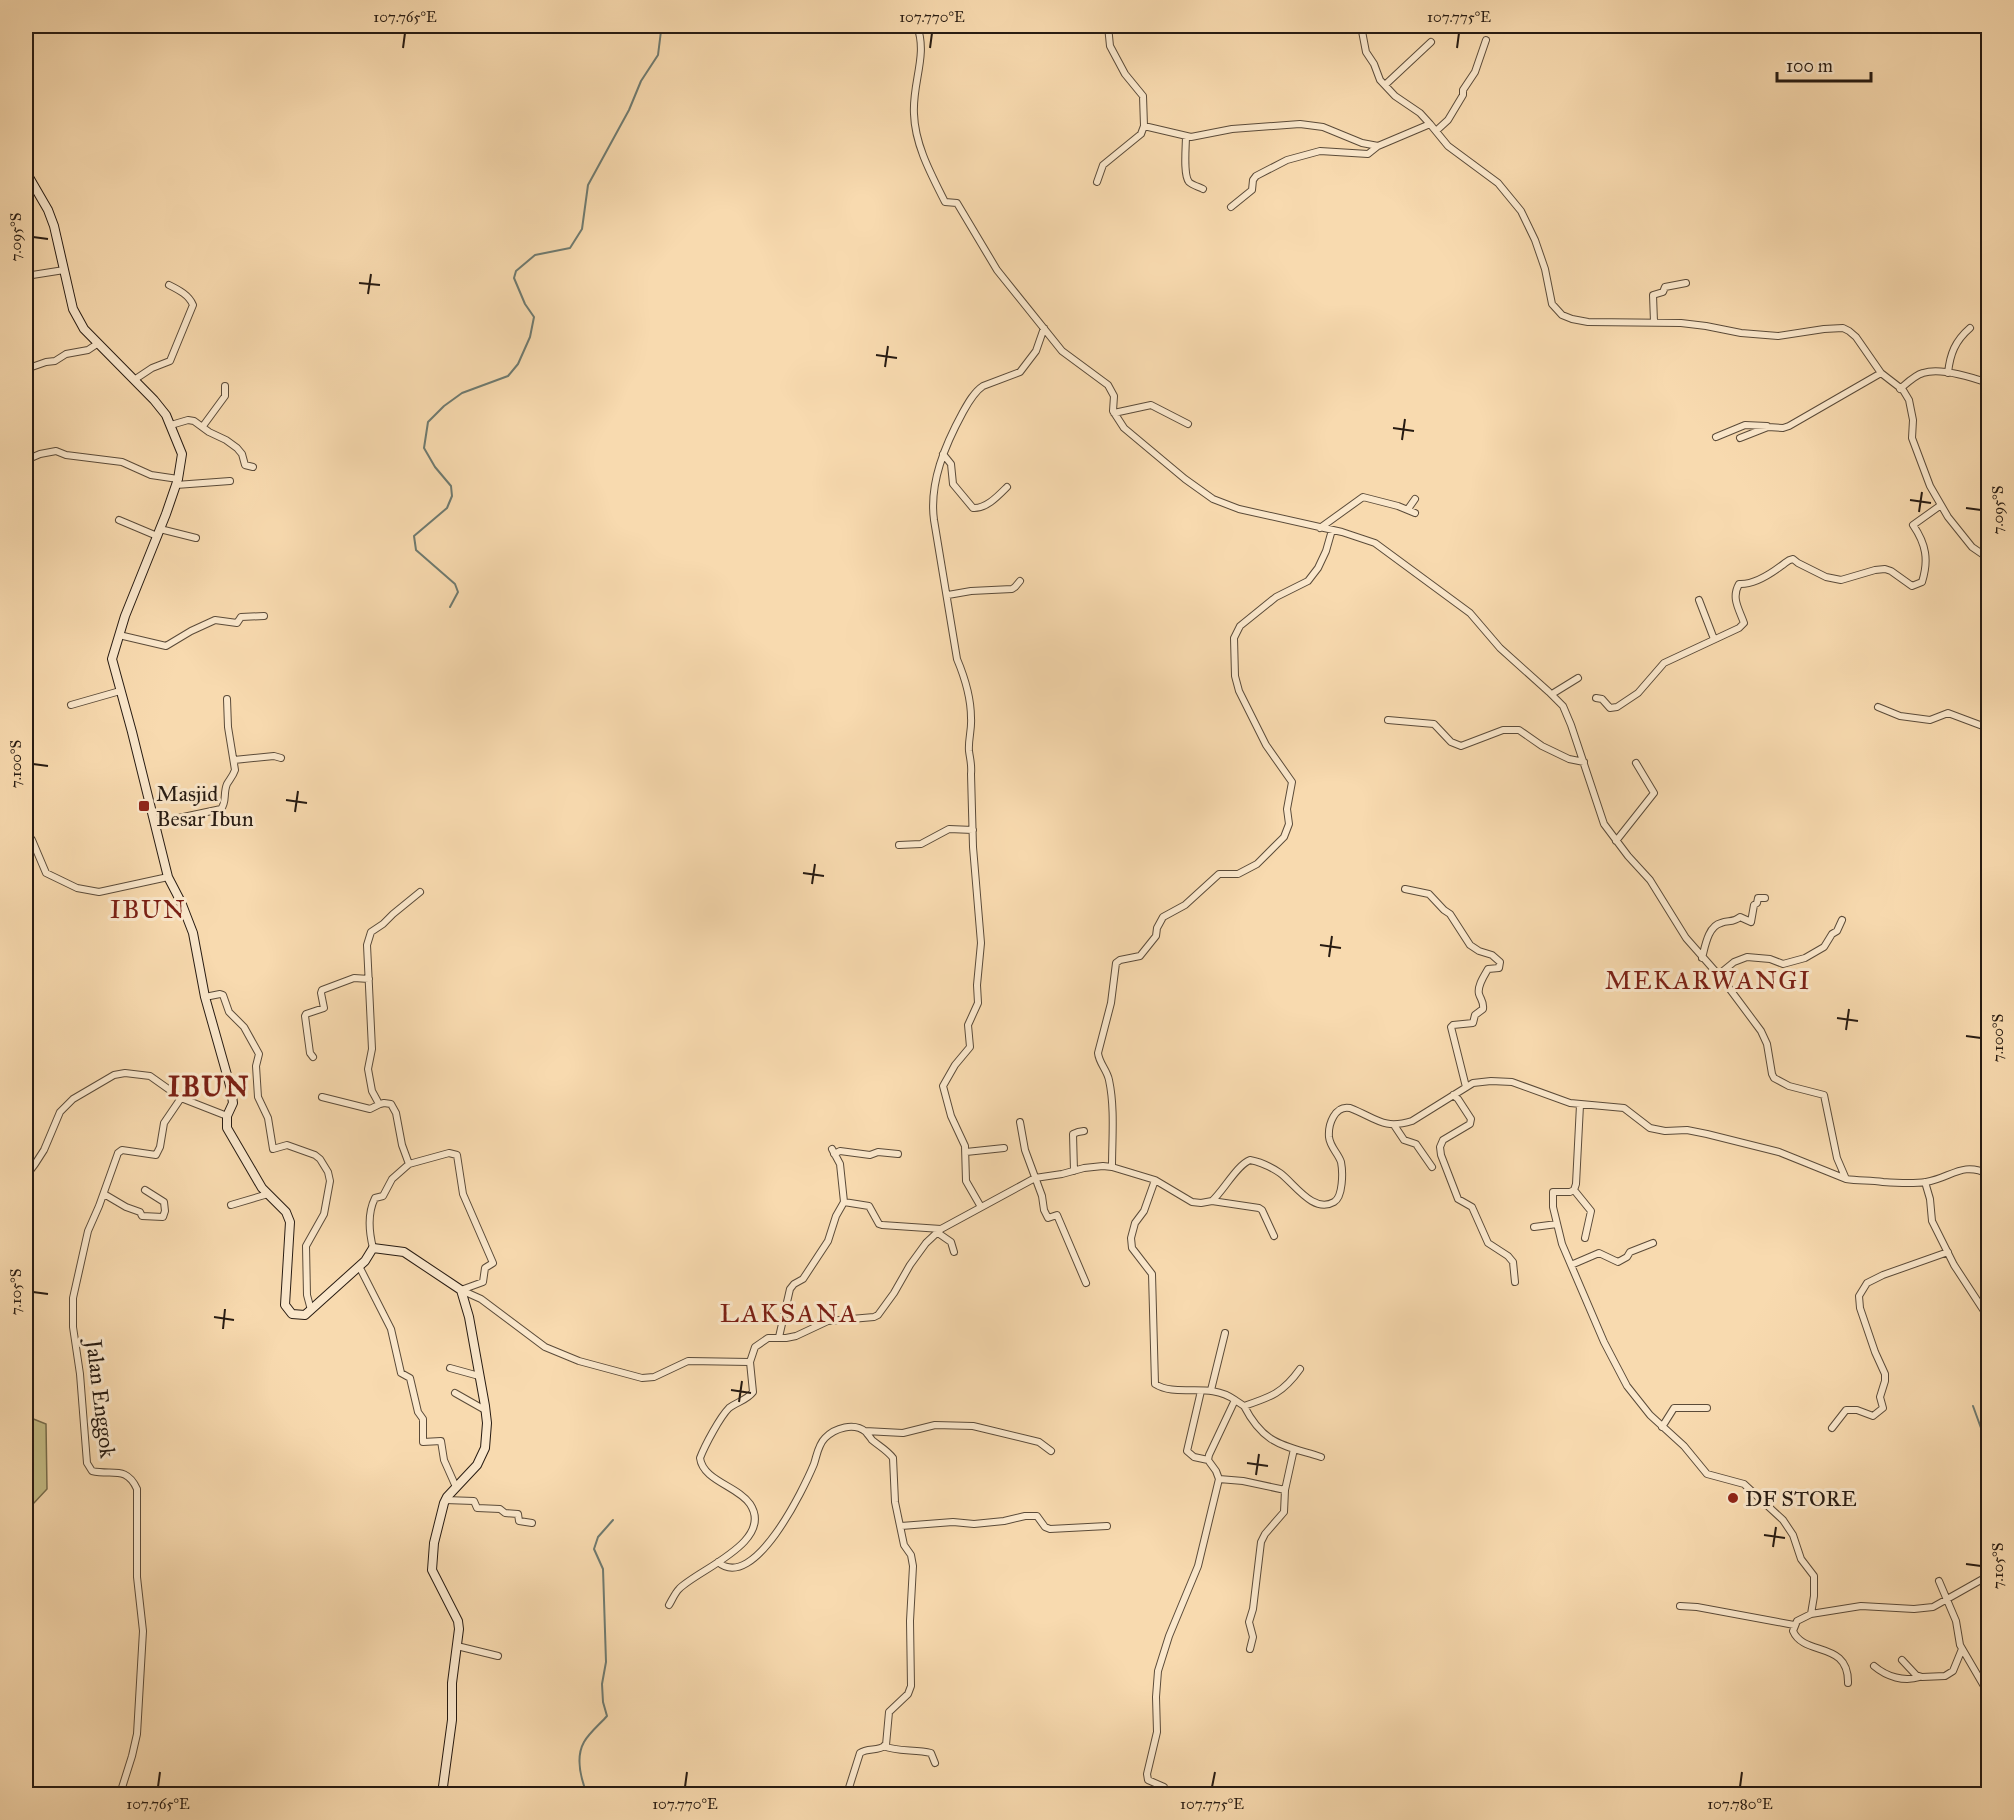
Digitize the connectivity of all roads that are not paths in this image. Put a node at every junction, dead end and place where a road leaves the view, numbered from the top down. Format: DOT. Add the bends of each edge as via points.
graph roads {
  1 [pos="917,26"];
  2 [pos="1108,26"];
  3 [pos="1361,26"];
  4 [pos="1486,40"];
  5 [pos="1431,42"];
  6 [pos="1385,85"];
  7 [pos="1430,124"];
  8 [pos="1144,126"];
  9 [pos="1436,131"];
  10 [pos="1186,136"];
  11 [pos="1378,146"];
  12 [pos="26,172"];
  13 [pos="1097,182"];
  14 [pos="1203,189"];
  15 [pos="1231,207"];
  16 [pos="64,270"];
  17 [pos="26,276"];
  18 [pos="1686,283"];
  19 [pos="169,285"];
  20 [pos="1654,322"];
  21 [pos="1044,328"];
  22 [pos="1970,328"];
  23 [pos="98,344"];
  24 [pos="26,369"];
  25 [pos="1881,373"];
  26 [pos="1948,373"];
  27 [pos="134,380"];
  28 [pos="1989,382"];
  29 [pos="225,386"];
  30 [pos="1900,389"];
  31 [pos="1114,413"];
  32 [pos="1188,424"];
  33 [pos="171,425"];
  34 [pos="203,426"];
  35 [pos="1768,427"];
  36 [pos="1716,437"];
  37 [pos="1740,438"];
  38 [pos="943,454"];
  39 [pos="26,460"];
  40 [pos="253,467"];
  41 [pos="230,481"];
  42 [pos="177,482"];
  43 [pos="1007,487"];
  44 [pos="1415,499"];
  45 [pos="1941,505"];
  46 [pos="1408,509"];
  47 [pos="1415,513"];
  48 [pos="119,520"];
  49 [pos="1320,528"];
  50 [pos="1332,530"];
  51 [pos="158,533"];
  52 [pos="196,538"];
  53 [pos="1989,558"];
  54 [pos="1020,580"];
  55 [pos="948,595"];
  56 [pos="1699,600"];
  57 [pos="264,616"];
  58 [pos="119,635"];
  59 [pos="1714,639"];
  60 [pos="1578,678"];
  61 [pos="120,691"];
  62 [pos="1552,694"];
  63 [pos="1596,698"];
  64 [pos="227,699"];
  65 [pos="71,705"];
  66 [pos="1878,707"];
  67 [pos="1388,720"];
  68 [pos="1989,728"];
  69 [pos="281,758"];
  70 [pos="234,760"];
  71 [pos="1584,762"];
  72 [pos="1636,763"];
  73 [pos="155,822"];
  74 [pos="973,830"];
  75 [pos="26,832"];
  76 [pos="1616,841"];
  77 [pos="899,845"];
  78 [pos="168,878"];
  79 [pos="1406,889"];
  80 [pos="420,892"];
  81 [pos="1765,898"];
  82 [pos="1842,920"];
  83 [pos="1701,958"];
  84 [pos="1718,975"];
  85 [pos="369,979"];
  86 [pos="205,997"];
  87 [pos="313,1057"];
  88 [pos="1466,1087"];
  89 [pos="1453,1095"];
  90 [pos="322,1097"];
  91 [pos="181,1098"];
  92 [pos="380,1104"];
  93 [pos="1580,1105"];
  94 [pos="228,1116"];
  95 [pos="1020,1122"];
  96 [pos="1394,1125"];
  97 [pos="1084,1131"];
  98 [pos="1004,1148"];
  99 [pos="966,1152"];
  100 [pos="898,1155"];
  101 [pos="409,1164"];
  102 [pos="1112,1167"];
  103 [pos="1432,1167"];
  104 [pos="1074,1171"];
  105 [pos="1989,1174"];
  106 [pos="26,1176"];
  107 [pos="1035,1178"];
  108 [pos="1846,1179"];
  109 [pos="1155,1180"];
  110 [pos="1925,1182"];
  111 [pos="145,1190"];
  112 [pos="1574,1190"];
  113 [pos="104,1194"];
  114 [pos="268,1194"];
  115 [pos="1212,1201"];
  116 [pos="844,1202"];
  117 [pos="231,1204"];
  118 [pos="981,1207"];
  119 [pos="1557,1224"];
  120 [pos="1534,1227"];
  121 [pos="940,1231"];
  122 [pos="1274,1236"];
  123 [pos="1585,1238"];
  124 [pos="1653,1243"];
  125 [pos="373,1248"];
  126 [pos="954,1252"];
  127 [pos="1947,1252"];
  128 [pos="1571,1265"];
  129 [pos="359,1266"];
  130 [pos="1515,1282"];
  131 [pos="1086,1283"];
  132 [pos="461,1290"];
  133 [pos="311,1310"];
  134 [pos="1989,1317"];
  135 [pos="1225,1333"];
  136 [pos="779,1337"];
  137 [pos="750,1362"];
  138 [pos="450,1368"];
  139 [pos="1300,1370"];
  140 [pos="479,1376"];
  141 [pos="1211,1390"];
  142 [pos="1201,1391"];
  143 [pos="455,1394"];
  144 [pos="1235,1400"];
  145 [pos="1244,1406"];
  146 [pos="1707,1408"];
  147 [pos="486,1410"];
  148 [pos="1662,1427"];
  149 [pos="1832,1428"];
  150 [pos="865,1431"];
  151 [pos="1294,1449"];
  152 [pos="1051,1451"];
  153 [pos="1322,1457"];
  154 [pos="1208,1460"];
  155 [pos="1219,1479"];
  156 [pos="456,1487"];
  157 [pos="1285,1490"];
  158 [pos="445,1500"];
  159 [pos="532,1523"];
  160 [pos="901,1526"];
  161 [pos="1107,1526"];
  162 [pos="718,1562"];
  163 [pos="1989,1576"];
  164 [pos="1939,1581"];
  165 [pos="1948,1600"];
  166 [pos="669,1605"];
  167 [pos="1680,1606"];
  168 [pos="1811,1614"];
  169 [pos="1794,1625"];
  170 [pos="457,1646"];
  171 [pos="1250,1649"];
  172 [pos="1962,1649"];
  173 [pos="498,1656"];
  174 [pos="1902,1660"];
  175 [pos="1874,1666"];
  176 [pos="1921,1677"];
  177 [pos="1848,1683"];
  178 [pos="1989,1693"];
  179 [pos="884,1746"];
  180 [pos="935,1763"];
  181 [pos="120,1794"];
  182 [pos="442,1794"];
  183 [pos="846,1794"];
  184 [pos="1164,1794"];
  1 -- 21 [label="street" via="922,47 914,112 918,143 927,165 945,202 957,203 991,262"];
  2 -- 8 [label="street" via="1110,45 1125,74 1143,96"];
  3 -- 6 [label="street" via="1366,52"];
  4 -- 9 [label="street" via="1464,95"];
  5 -- 6 [label="street"];
  6 -- 7 [label="street"];
  7 -- 9 [label="street"];
  7 -- 11 [label="street"];
  8 -- 10 [label="street"];
  8 -- 13 [label="street" via="1141,134 1103,165"];
  9 -- 20 [label="street" via="1448,146 1498,183 1526,218 1545,269 1552,304 1562,315 1588,322"];
  10 -- 11 [label="street" via="1300,124 1329,129"];
  10 -- 14 [label="street" via="1188,178"];
  11 -- 15 [label="street" via="1368,153 1325,151 1284,162 1256,176 1252,190"];
  12 -- 16 [label="main road" via="48,210"];
  16 -- 17 [label="street"];
  16 -- 23 [label="main road" via="73,309"];
  18 -- 20 [label="street" via="1665,287 1653,296"];
  19 -- 27 [label="street" via="183,291 193,305 170,361"];
  20 -- 25 [label="street" via="1778,336 1843,328 1856,337"];
  21 -- 31 [label="street" via="1062,351 1108,385 1114,396"];
  21 -- 38 [label="street" via="1036,351 1020,372 978,389"];
  22 -- 26 [label="street" via="1950,356"];
  23 -- 24 [label="street"];
  23 -- 27 [label="main road"];
  25 -- 30 [label="street"];
  25 -- 35 [label="street" via="1789,426"];
  26 -- 28 [label="street"];
  26 -- 30 [label="street" via="1922,373"];
  27 -- 33 [label="main road"];
  29 -- 34 [label="street" via="225,396"];
  30 -- 45 [label="street" via="1909,399 1912,438"];
  31 -- 32 [label="street" via="1151,405"];
  31 -- 49 [label="street" via="1124,428 1213,499"];
  33 -- 34 [label="street" via="189,420"];
  33 -- 42 [label="main road" via="182,454"];
  34 -- 40 [label="street" via="237,448 245,465"];
  35 -- 36 [label="street" via="1745,425"];
  35 -- 37 [label="street"];
  38 -- 43 [label="street" via="951,464 952,484 973,508 995,499"];
  38 -- 55 [label="street" via="933,510"];
  39 -- 42 [label="street" via="56,451 122,462"];
  41 -- 42 [label="street"];
  42 -- 51 [label="main road"];
  44 -- 46 [label="street"];
  45 -- 53 [label="street" via="1972,547"];
  45 -- 59 [label="street" via="1913,525 1921,536 1927,566 1922,582 1912,586 1885,569 1841,580 1826,577 1793,559 1787,560 1766,576 1739,584 1735,603 1744,623"];
  46 -- 47 [label="street"];
  46 -- 49 [label="street" via="1363,497"];
  48 -- 51 [label="street"];
  49 -- 50 [label="street"];
  50 -- 62 [label="street" via="1368,539 1450,597"];
  50 -- 102 [label="street" via="1326,551 1308,581 1276,597 1240,626 1234,638 1239,691 1266,746 1291,780 1288,828 1260,862 1238,874 1219,874 1181,907 1163,917 1156,936 1140,956 1120,960 1115,965 1111,1003 1098,1053 1109,1077"];
  51 -- 52 [label="street"];
  51 -- 58 [label="main road"];
  54 -- 55 [label="street" via="1012,589"];
  55 -- 74 [label="street" via="957,659 969,697"];
  56 -- 59 [label="street"];
  57 -- 58 [label="street" via="241,617 237,623 215,620 166,646"];
  58 -- 61 [label="main road" via="112,659"];
  59 -- 63 [label="street" via="1664,663 1638,693 1617,707 1610,708"];
  60 -- 62 [label="street"];
  61 -- 65 [label="street"];
  61 -- 73 [label="main road"];
  62 -- 71 [label="street" via="1563,706"];
  64 -- 70 [label="street"];
  66 -- 68 [label="street" via="1900,716 1930,720 1948,713"];
  67 -- 71 [label="street" via="1434,724 1459,746 1503,730 1519,730 1542,746"];
  69 -- 70 [label="street"];
  70 -- 73 [label="street" via="235,774 228,783 223,808"];
  71 -- 76 [label="street" via="1600,813"];
  72 -- 76 [label="street" via="1654,794"];
  73 -- 78 [label="main road"];
  74 -- 77 [label="street" via="949,829 921,844"];
  74 -- 99 [label="street" via="981,943 978,1003 968,1025 970,1047 943,1086"];
  75 -- 78 [label="street" via="46,873 77,888 99,892"];
  76 -- 83 [label="street" via="1650,879"];
  78 -- 86 [label="main road" via="193,933"];
  79 -- 88 [label="street" via="1429,894 1450,914 1470,945 1500,962 1499,968 1488,969 1479,987 1484,1004 1473,1024 1451,1027"];
  80 -- 85 [label="street" via="371,932 367,945"];
  81 -- 83 [label="street" via="1758,898 1754,904 1751,922 1740,917 1716,925"];
  82 -- 84 [label="street" via="1824,947 1805,958 1783,964 1746,957"];
  83 -- 84 [label="street"];
  84 -- 108 [label="street" via="1761,1031 1774,1078 1824,1095 1837,1158"];
  85 -- 87 [label="street" via="354,978 322,990 324,1008 305,1016"];
  85 -- 92 [label="street" via="372,1049 368,1069 372,1091"];
  86 -- 94 [label="main road" via="231,1089 233,1103"];
  86 -- 133 [label="street" via="223,995 228,1012 258,1051 258,1097 268,1118 273,1149 287,1145 315,1155 328,1172 324,1214 306,1246"];
  88 -- 89 [label="street"];
  88 -- 93 [label="street" via="1480,1081 1512,1082"];
  89 -- 96 [label="street" via="1412,1121"];
  89 -- 130 [label="street" via="1472,1119 1443,1140 1441,1155 1458,1199 1472,1207 1488,1243 1513,1262"];
  90 -- 92 [label="street" via="370,1109"];
  91 -- 94 [label="street"];
  91 -- 106 [label="street" via="150,1076 125,1073 103,1080 60,1112 44,1150"];
  91 -- 113 [label="street, Jalan Enggok" via="164,1123 156,1155 120,1151"];
  92 -- 101 [label="street" via="391,1104 396,1113"];
  93 -- 108 [label="street" via="1624,1108 1650,1128 1687,1130 1753,1145"];
  93 -- 112 [label="street"];
  94 -- 114 [label="main road" via="227,1128 233,1140"];
  95 -- 107 [label="street"];
  96 -- 103 [label="street" via="1404,1140 1416,1144"];
  96 -- 115 [label="street" via="1350,1108 1336,1112 1329,1137 1341,1162 1342,1179 1338,1198 1332,1203 1321,1205 1279,1173 1250,1160"];
  97 -- 104 [label="street" via="1073,1134"];
  98 -- 99 [label="street"];
  99 -- 118 [label="street" via="966,1181"];
  100 -- 116 [label="street" via="833,1151 840,1164"];
  101 -- 125 [label="street" via="392,1179 383,1196 372,1203"];
  101 -- 132 [label="street" via="449,1153 457,1155 463,1194 493,1263 485,1269 483,1282"];
  102 -- 104 [label="street"];
  102 -- 109 [label="street"];
  104 -- 107 [label="street"];
  105 -- 110 [label="street" via="1964,1168"];
  107 -- 118 [label="street"];
  107 -- 131 [label="street" via="1047,1216 1057,1215"];
  108 -- 110 [label="street"];
  109 -- 115 [label="street" via="1192,1202"];
  109 -- 142 [label="street" via="1131,1238 1132,1248 1152,1274 1155,1384"];
  110 -- 127 [label="street" via="1932,1221"];
  111 -- 113 [label="street" via="164,1202 163,1217 142,1216"];
  112 -- 119 [label="street" via="1554,1192"];
  112 -- 123 [label="street" via="1591,1211"];
  113 -- 181 [label="street, Jalan Enggok" via="86,1241 72,1311 87,1463 92,1471 124,1473 137,1489 137,1577 143,1631 136,1734"];
  114 -- 117 [label="street"];
  114 -- 133 [label="main road" via="290,1221 285,1305 296,1315"];
  115 -- 122 [label="street" via="1262,1209"];
  116 -- 121 [label="street" via="869,1206 882,1225"];
  116 -- 136 [label="street" via="828,1241 803,1279 790,1289"];
  118 -- 121 [label="street"];
  119 -- 120 [label="street"];
  119 -- 128 [label="street"];
  121 -- 126 [label="street" via="951,1242"];
  121 -- 136 [label="street" via="909,1265 878,1315 819,1323 796,1336"];
  124 -- 128 [label="street" via="1630,1252 1618,1262 1599,1253"];
  125 -- 129 [label="main road"];
  125 -- 132 [label="main road" via="404,1252"];
  127 -- 134 [label="street"];
  127 -- 149 [label="street" via="1883,1275 1867,1283 1858,1296 1885,1374 1883,1408 1873,1416 1846,1410"];
  128 -- 148 [label="street" via="1627,1386"];
  129 -- 133 [label="main road"];
  129 -- 156 [label="street" via="391,1329 401,1373 410,1378 423,1419 423,1442 441,1441 444,1460"];
  132 -- 137 [label="street" via="481,1299 545,1347 642,1378 659,1376 688,1360"];
  132 -- 140 [label="main road"];
  135 -- 141 [label="street"];
  136 -- 137 [label="street" via="763,1340 753,1351"];
  137 -- 162 [label="street" via="753,1392 722,1415 700,1458 704,1468 744,1497 754,1512 747,1539"];
  138 -- 140 [label="street"];
  139 -- 145 [label="street" via="1286,1388"];
  140 -- 147 [label="main road"];
  141 -- 142 [label="street"];
  141 -- 144 [label="street"];
  142 -- 154 [label="street" via="1186,1451"];
  143 -- 147 [label="street"];
  144 -- 145 [label="street"];
  144 -- 154 [label="street"];
  145 -- 151 [label="street" via="1267,1437"];
  146 -- 148 [label="street" via="1674,1408"];
  147 -- 156 [label="main road" via="481,1459"];
  148 -- 168 [label="street" via="1707,1474 1744,1484 1783,1520 1794,1535 1801,1559 1814,1576"];
  150 -- 152 [label="street" via="903,1433 934,1425 973,1426 1039,1442"];
  150 -- 160 [label="street" via="893,1458"];
  150 -- 162 [label="street" via="851,1426 824,1438 780,1529 750,1563 736,1568"];
  151 -- 153 [label="street"];
  151 -- 157 [label="street"];
  154 -- 155 [label="street"];
  155 -- 157 [label="street"];
  155 -- 184 [label="street" via="1198,1566 1158,1671 1157,1732 1147,1774 1148,1780 1164,1787"];
  156 -- 158 [label="main road"];
  157 -- 171 [label="street" via="1284,1512 1261,1542 1249,1622 1253,1637"];
  158 -- 159 [label="street" via="474,1501 477,1508 500,1509 518,1514 519,1521"];
  158 -- 170 [label="main road" via="432,1570 458,1622"];
  160 -- 161 [label="street" via="974,1524 1037,1516 1050,1529"];
  160 -- 179 [label="street" via="913,1566 911,1686 889,1712"];
  162 -- 166 [label="street" via="679,1589"];
  163 -- 165 [label="street"];
  164 -- 165 [label="street"];
  165 -- 168 [label="street" via="1924,1609 1861,1606"];
  165 -- 172 [label="street"];
  167 -- 169 [label="street"];
  168 -- 169 [label="street"];
  169 -- 177 [label="street" via="1797,1638 1840,1658"];
  170 -- 173 [label="street"];
  170 -- 182 [label="main road"];
  172 -- 176 [label="street" via="1953,1671 1945,1676"];
  172 -- 178 [label="street"];
  174 -- 176 [label="street"];
  175 -- 176 [label="street" via="1890,1677"];
  179 -- 180 [label="street" via="931,1753"];
  179 -- 183 [label="street" via="860,1753"];
}
